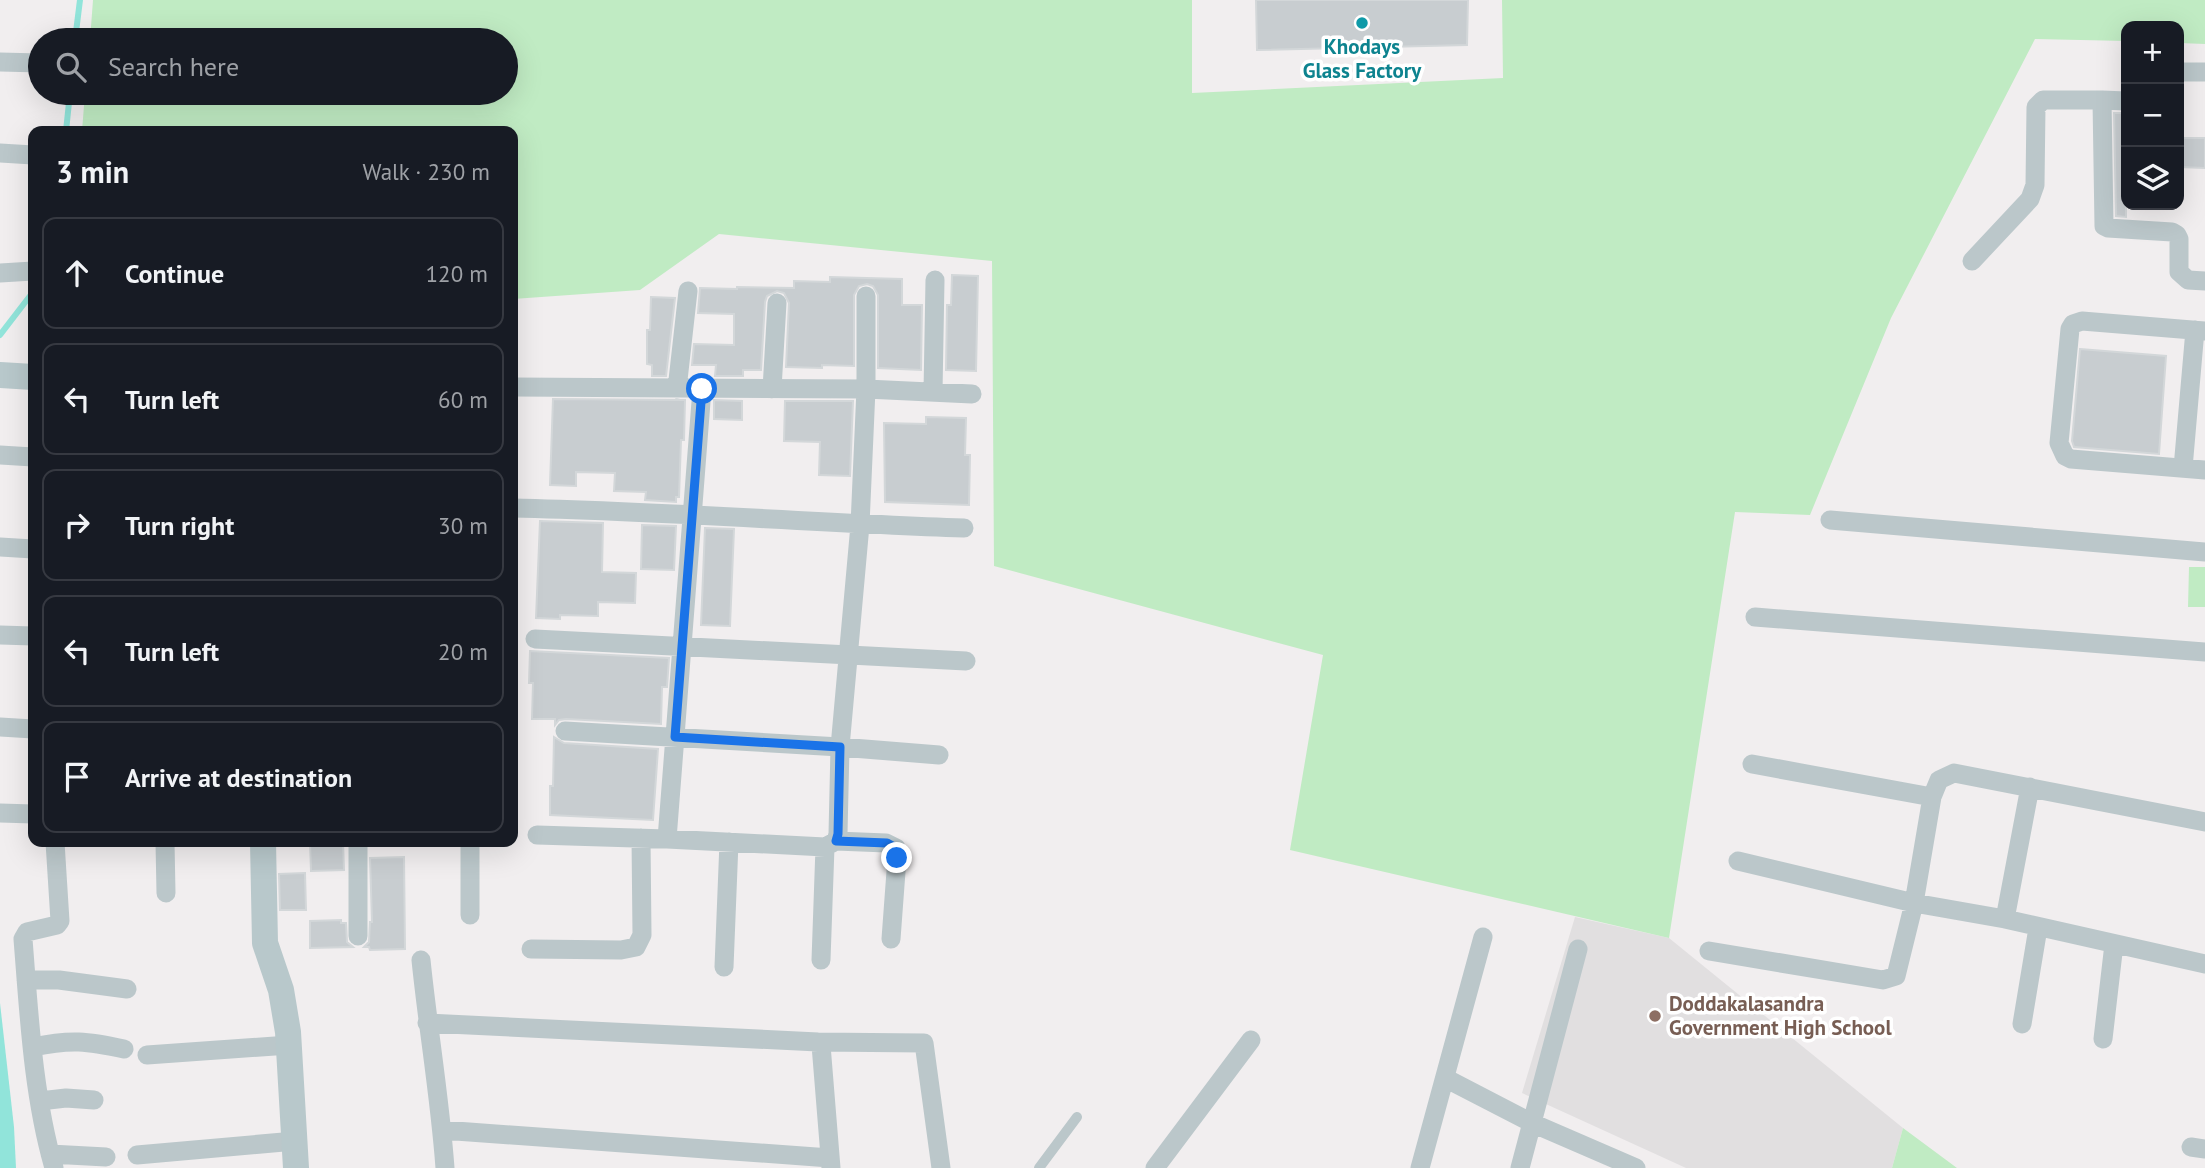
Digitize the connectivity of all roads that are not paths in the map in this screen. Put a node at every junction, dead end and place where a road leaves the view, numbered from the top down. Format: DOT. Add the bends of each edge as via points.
graph roads {
  1 [pos="0,62"];
  2 [pos="28,63"];
  3 [pos="2184,72"];
  4 [pos="2205,72"];
  5 [pos="2102,100"];
  6 [pos="2121,101"];
  7 [pos="0,153"];
  8 [pos="28,155"];
  9 [pos="1972,261"];
  10 [pos="28,271"];
  11 [pos="0,273"];
  12 [pos="935,280"];
  13 [pos="2205,281"];
  14 [pos="688,291"];
  15 [pos="866,296"];
  16 [pos="777,303"];
  17 [pos="2200,331"];
  18 [pos="0,376"];
  19 [pos="28,377"];
  20 [pos="518,387"];
  21 [pos="677,388"];
  22 [pos="702,389"];
  23 [pos="772,389"];
  24 [pos="866,389"];
  25 [pos="933,392"];
  26 [pos="972,394"];
  27 [pos="0,455"];
  28 [pos="28,457"];
  29 [pos="2183,468"];
  30 [pos="2205,470"];
  31 [pos="518,508"];
  32 [pos="692,514"];
  33 [pos="1830,520"];
  34 [pos="860,525"];
  35 [pos="964,528"];
  36 [pos="0,547"];
  37 [pos="28,549"];
  38 [pos="2205,552"];
  39 [pos="1755,617"];
  40 [pos="0,635"];
  41 [pos="28,636"];
  42 [pos="535,639"];
  43 [pos="682,646"];
  44 [pos="2205,652"];
  45 [pos="848,655"];
  46 [pos="967,661"];
  47 [pos="0,727"];
  48 [pos="28,729"];
  49 [pos="565,731"];
  50 [pos="675,737"];
  51 [pos="840,747"];
  52 [pos="939,755"];
  53 [pos="1752,764"];
  54 [pos="2030,787"];
  55 [pos="1932,797"];
  56 [pos="0,813"];
  57 [pos="28,814"];
  58 [pos="2205,822"];
  59 [pos="537,835"];
  60 [pos="640,838"];
  61 [pos="667,839"];
  62 [pos="729,842"];
  63 [pos="830,844"];
  64 [pos="55,847"];
  65 [pos="165,847"];
  66 [pos="263,847"];
  67 [pos="358,847"];
  68 [pos="470,847"];
  69 [pos="1738,861"];
  70 [pos="166,893"];
  71 [pos="1914,903"];
  72 [pos="470,915"];
  73 [pos="2005,919"];
  74 [pos="2038,928"];
  75 [pos="358,936"];
  76 [pos="1483,937"];
  77 [pos="891,939"];
  78 [pos="2114,944"];
  79 [pos="531,949"];
  80 [pos="1578,949"];
  81 [pos="1709,951"];
  82 [pos="421,960"];
  83 [pos="821,960"];
  84 [pos="2205,964"];
  85 [pos="724,967"];
  86 [pos="26,980"];
  87 [pos="127,989"];
  88 [pos="427,1023"];
  89 [pos="2022,1024"];
  90 [pos="2103,1039"];
  91 [pos="1251,1040"];
  92 [pos="818,1042"];
  93 [pos="289,1045"];
  94 [pos="33,1047"];
  95 [pos="124,1049"];
  96 [pos="147,1055"];
  97 [pos="1445,1077"];
  98 [pos="94,1100"];
  99 [pos="40,1101"];
  100 [pos="1077,1117"];
  101 [pos="1532,1123"];
  102 [pos="442,1130"];
  103 [pos="295,1140"];
  104 [pos="137,1155"];
  105 [pos="106,1157"];
  106 [pos="52,1161"];
  107 [pos="831,1163"];
  108 [pos="296,1168"];
  109 [pos="445,1168"];
  110 [pos="941,1168"];
  111 [pos="1039,1168"];
  112 [pos="1155,1168"];
  113 [pos="1420,1168"];
  114 [pos="1520,1168"];
  115 [pos="1634,1168"];
  1 -- 2 [label="street"];
  3 -- 4 [label="street"];
  5 -- 6 [label="street"];
  5 -- 9 [label="street" via="2042,100 2036,107 2035,185 2030,200"];
  5 -- 13 [label="street" via="2104,226 2178,235 2179,272 2188,280"];
  7 -- 8 [label="street"];
  10 -- 11 [label="street"];
  12 -- 25 [label="street"];
  14 -- 21 [label="street"];
  15 -- 24 [label="street"];
  16 -- 23 [label="street"];
  17 -- 29 [label="street"];
  17 -- 29 [label="street" via="2082,321 2070,329 2059,443 2065,456"];
  18 -- 19 [label="street"];
  20 -- 21 [label="street"];
  21 -- 22 [label="street"];
  22 -- 23 [label="street"];
  22 -- 32 [label="street"];
  23 -- 24 [label="street"];
  24 -- 25 [label="street"];
  24 -- 34 [label="street"];
  25 -- 26 [label="street"];
  27 -- 28 [label="street"];
  29 -- 30 [label="street"];
  31 -- 32 [label="street"];
  32 -- 34 [label="street"];
  32 -- 43 [label="street"];
  33 -- 38 [label="street"];
  34 -- 35 [label="street"];
  34 -- 45 [label="street"];
  36 -- 37 [label="street"];
  39 -- 44 [label="street"];
  40 -- 41 [label="street"];
  42 -- 43 [label="street"];
  43 -- 45 [label="street"];
  43 -- 50 [label="street"];
  45 -- 46 [label="street"];
  45 -- 51 [label="street"];
  47 -- 48 [label="street"];
  49 -- 50 [label="street"];
  50 -- 51 [label="street"];
  50 -- 61 [label="street"];
  51 -- 52 [label="street"];
  51 -- 63 [label="street" via="838,834"];
  53 -- 55 [label="street"];
  54 -- 55 [label="street" via="1954,773 1939,780"];
  54 -- 58 [label="street"];
  54 -- 73 [label="street"];
  55 -- 71 [label="street"];
  56 -- 57 [label="street"];
  59 -- 60 [label="street"];
  60 -- 61 [label="street"];
  60 -- 79 [label="street" via="642,935 636,947"];
  61 -- 62 [label="street"];
  62 -- 63 [label="street"];
  62 -- 85 [label="street"];
  63 -- 77 [label="street" via="887,843 896,848"];
  63 -- 83 [label="street"];
  64 -- 86 [label="street" via="61,918 57,925 24,936"];
  65 -- 70 [label="street"];
  66 -- 93 [label="street" via="265,943 281,990"];
  67 -- 75 [label="street"];
  68 -- 72 [label="street"];
  69 -- 71 [label="street"];
  71 -- 73 [label="street"];
  71 -- 81 [label="street" via="1896,976 1883,980"];
  73 -- 74 [label="street"];
  74 -- 78 [label="street"];
  74 -- 89 [label="street"];
  76 -- 97 [label="street"];
  78 -- 84 [label="street"];
  78 -- 90 [label="street"];
  80 -- 101 [label="street"];
  82 -- 88 [label="street"];
  86 -- 87 [label="street"];
  86 -- 94 [label="street"];
  88 -- 92 [label="street"];
  88 -- 102 [label="street"];
  91 -- 112 [label="street"];
  92 -- 107 [label="street"];
  92 -- 110 [label="street" via="924,1043"];
  93 -- 96 [label="street"];
  93 -- 103 [label="street"];
  94 -- 95 [label="street" via="85,1041"];
  94 -- 99 [label="street"];
  97 -- 101 [label="street"];
  97 -- 113 [label="street"];
  98 -- 99 [label="street"];
  99 -- 106 [label="street"];
  100 -- 111 [label="lane"];
  101 -- 114 [label="street"];
  101 -- 115 [label="street"];
  102 -- 107 [label="street"];
  102 -- 109 [label="street"];
  103 -- 104 [label="street"];
  103 -- 108 [label="street"];
  105 -- 106 [label="street"];
}
